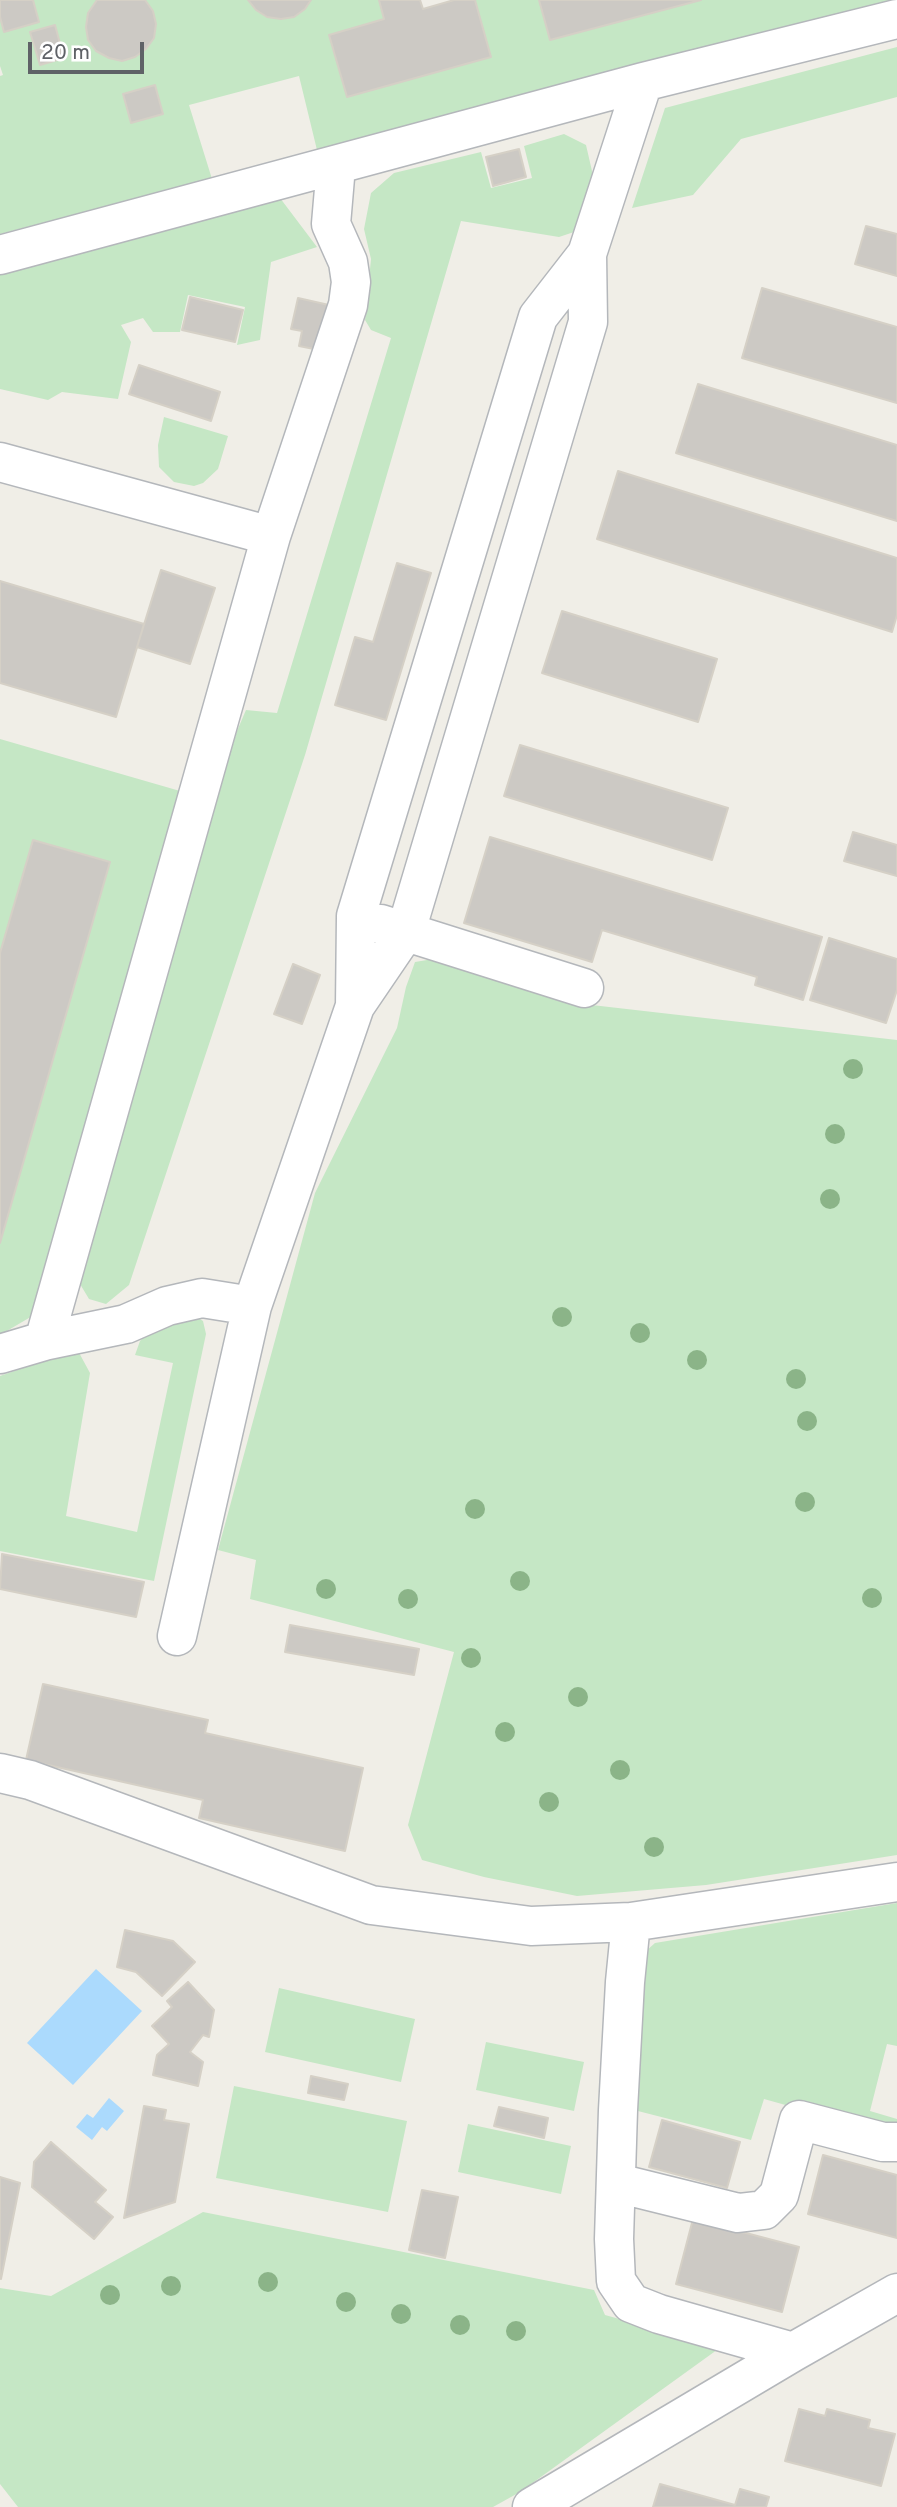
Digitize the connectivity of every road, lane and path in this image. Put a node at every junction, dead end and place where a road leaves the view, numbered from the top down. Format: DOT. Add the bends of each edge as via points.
graph roads {
  1 [pos="897,19"];
  2 [pos="643,82"];
  3 [pos="336,166"];
  4 [pos="587,254"];
  5 [pos="0,255"];
  6 [pos="0,462"];
  7 [pos="271,536"];
  8 [pos="356,916"];
  9 [pos="406,932"];
  10 [pos="584,988"];
  11 [pos="355,1006"];
  12 [pos="252,1307"];
  13 [pos="44,1341"];
  14 [pos="0,1354"];
  15 [pos="177,1636"];
  16 [pos="0,1773"];
  17 [pos="897,1882"];
  18 [pos="632,1922"];
  19 [pos="897,2142"];
  20 [pos="617,2183"];
  21 [pos="897,2293"];
  22 [pos="793,2352"];
  23 [pos="532,2507"];
  1 -- 2 [label="lane"];
  2 -- 3 [label="lane"];
  2 -- 4 [label="lane"];
  3 -- 5 [label="lane"];
  3 -- 7 [label="lane" via="331,224 348,262 348,305"];
  4 -- 8 [label="lane" via="538,317"];
  4 -- 9 [label="lane" via="588,322"];
  6 -- 7 [label="lane"];
  7 -- 13 [label="lane"];
  8 -- 9 [label="lane"];
  8 -- 11 [label="lane"];
  9 -- 10 [label="lane"];
  9 -- 11 [label="lane"];
  11 -- 12 [label="lane"];
  12 -- 13 [label="lane" via="202,1298 167,1306 126,1324"];
  12 -- 15 [label="lane"];
  13 -- 14 [label="lane"];
  16 -- 18 [label="lane" via="371,1905 531,1926"];
  17 -- 18 [label="lane"];
  18 -- 20 [label="lane" via="625,1982"];
  19 -- 20 [label="lane" via="799,2120 779,2195 764,2210 738,2213"];
  20 -- 22 [label="lane" via="616,2281 631,2303"];
  21 -- 22 [label="lane"];
  22 -- 23 [label="lane"];
}
